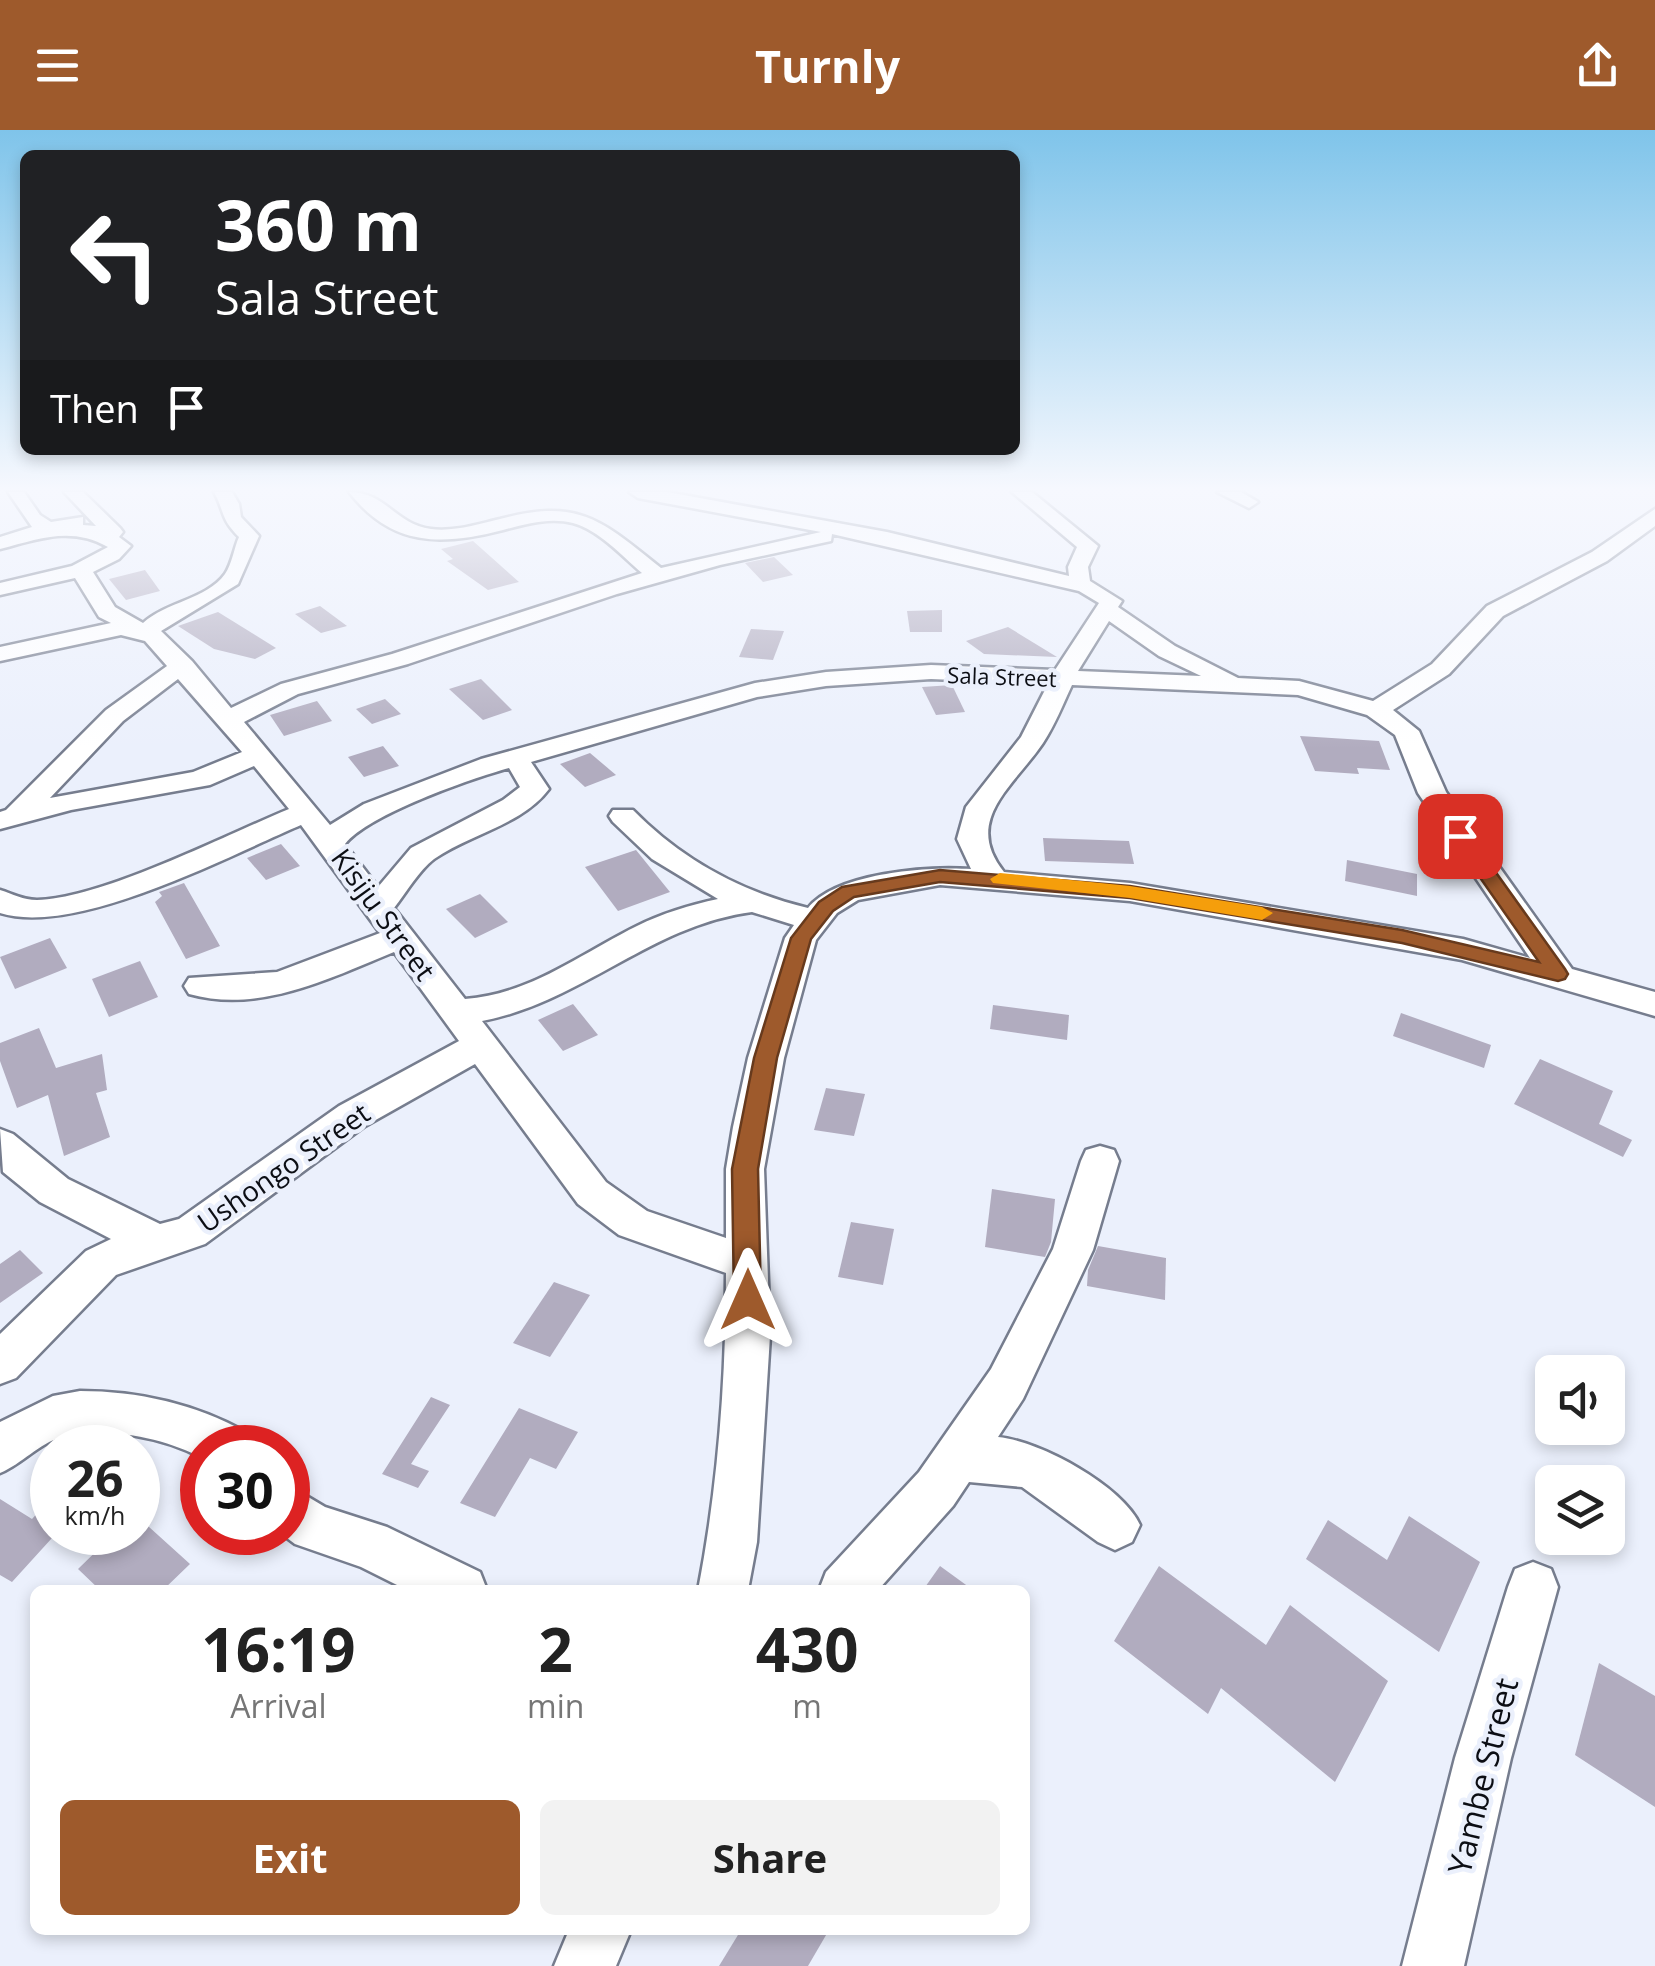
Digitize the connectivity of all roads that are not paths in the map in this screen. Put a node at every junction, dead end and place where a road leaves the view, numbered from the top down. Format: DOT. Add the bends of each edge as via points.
graph roads {
  1 [pos="45,578"];
  2 [pos="86,578"];
  3 [pos="232,578"];
  4 [pos="645,578"];
  5 [pos="1053,578"];
  6 [pos="1079,578"];
  7 [pos="1560,578"];
  8 [pos="1080,584"];
  9 [pos="0,589"];
  10 [pos="1106,609"];
  11 [pos="140,629"];
  12 [pos="0,654"];
  13 [pos="184,666"];
  14 [pos="1064,678"];
  15 [pos="1237,686"];
  16 [pos="1376,710"];
  17 [pos="230,720"];
  18 [pos="259,754"];
  19 [pos="516,758"];
  20 [pos="304,812"];
  21 [pos="623,816"];
  22 [pos="8,818"];
  23 [pos="331,842"];
  24 [pos="992,878"];
  25 [pos="758,902"];
  26 [pos="4,908"];
  27 [pos="377,908"];
  28 [pos="814,920"];
  29 [pos="398,938"];
  30 [pos="1558,974"];
  31 [pos="201,986"];
  32 [pos="1655,1004"];
  33 [pos="455,1012"];
  34 [pos="480,1046"];
  35 [pos="0,1144"];
  36 [pos="1100,1160"];
  37 [pos="161,1242"];
  38 [pos="748,1263"];
  39 [pos="0,1364"];
  40 [pos="180,1428"];
  41 [pos="0,1450"];
  42 [pos="956,1459"];
  43 [pos="1115,1525"];
  44 [pos="310,1526"];
  45 [pos="452,1585"];
  46 [pos="724,1585"];
  47 [pos="849,1585"];
  48 [pos="1533,1587"];
  49 [pos="598,1935"];
  50 [pos="585,1966"];
  51 [pos="1434,1966"];
  1 -- 9 [label="street"];
  2 -- 11 [label="street, Kisiju Street" via="108,612"];
  3 -- 11 [label="street"];
  4 -- 17 [label="street" via="282,692"];
  5 -- 8 [label="street"];
  6 -- 8 [label="street"];
  7 -- 16 [label="street" via="1494,612 1469,631 1448,661"];
  8 -- 10 [label="street" via="1110,601"];
  10 -- 14 [label="street"];
  10 -- 15 [label="street" via="1167,651"];
  11 -- 12 [label="street"];
  11 -- 13 [label="street, Kisiju Street"];
  13 -- 17 [label="street, Kisiju Street"];
  13 -- 22 [label="street" via="111,714"];
  14 -- 15 [label="street, Sala Street"];
  14 -- 19 [label="street, Sala Street" via="931,672 826,678 737,695"];
  14 -- 24 [label="street" via="1033,739 980,807 971,839"];
  15 -- 16 [label="street, Sala Street" via="1322,692"];
  16 -- 30 [label="street, Sala Street" via="1406,732 1432,794"];
  17 -- 18 [label="street, Kisiju Street"];
  18 -- 20 [label="street, Kisiju Street"];
  18 -- 22 [label="street" via="200,780"];
  19 -- 23 [label="street, Sala Street" via="374,810 345,825"];
  19 -- 27 [label="street" via="535,790 421,854"];
  20 -- 23 [label="street, Kisiju Street"];
  20 -- 26 [label="street" via="128,886 59,907"];
  21 -- 25 [label="street" via="659,854"];
  23 -- 27 [label="street, Kisiju Street"];
  24 -- 28 [label="street" via="876,884 848,892"];
  24 -- 30 [label="street" via="1130,892 1402,937"];
  25 -- 28 [label="street"];
  25 -- 33 [label="street" via="689,916 533,992"];
  27 -- 29 [label="street, Kisiju Street"];
  28 -- 38 [label="street" via="796,955 752,1127 745,1169"];
  29 -- 31 [label="street" via="284,982"];
  29 -- 33 [label="street, Kisiju Street"];
  30 -- 32 [label="street"];
  33 -- 34 [label="street, Kisiju Street"];
  34 -- 37 [label="street, Ushongo Street" via="406,1082 208,1222"];
  34 -- 38 [label="street, Kisiju Street" via="592,1193 634,1223"];
  35 -- 37 [label="street" via="52,1190"];
  36 -- 42 [label="street" via="1073,1250 1007,1384"];
  37 -- 39 [label="street, Ushongo Street" via="101,1263"];
  38 -- 46 [label="street" via="748,1336"];
  40 -- 41 [label="street" via="86,1412 58,1416"];
  42 -- 43 [label="street" via="1025,1462"];
  42 -- 47 [label="street"];
  44 -- 45 [label="street"];
  48 -- 51 [label="street, Yambe Street" via="1482,1758"];
  49 -- 50 [label="street"];
}
